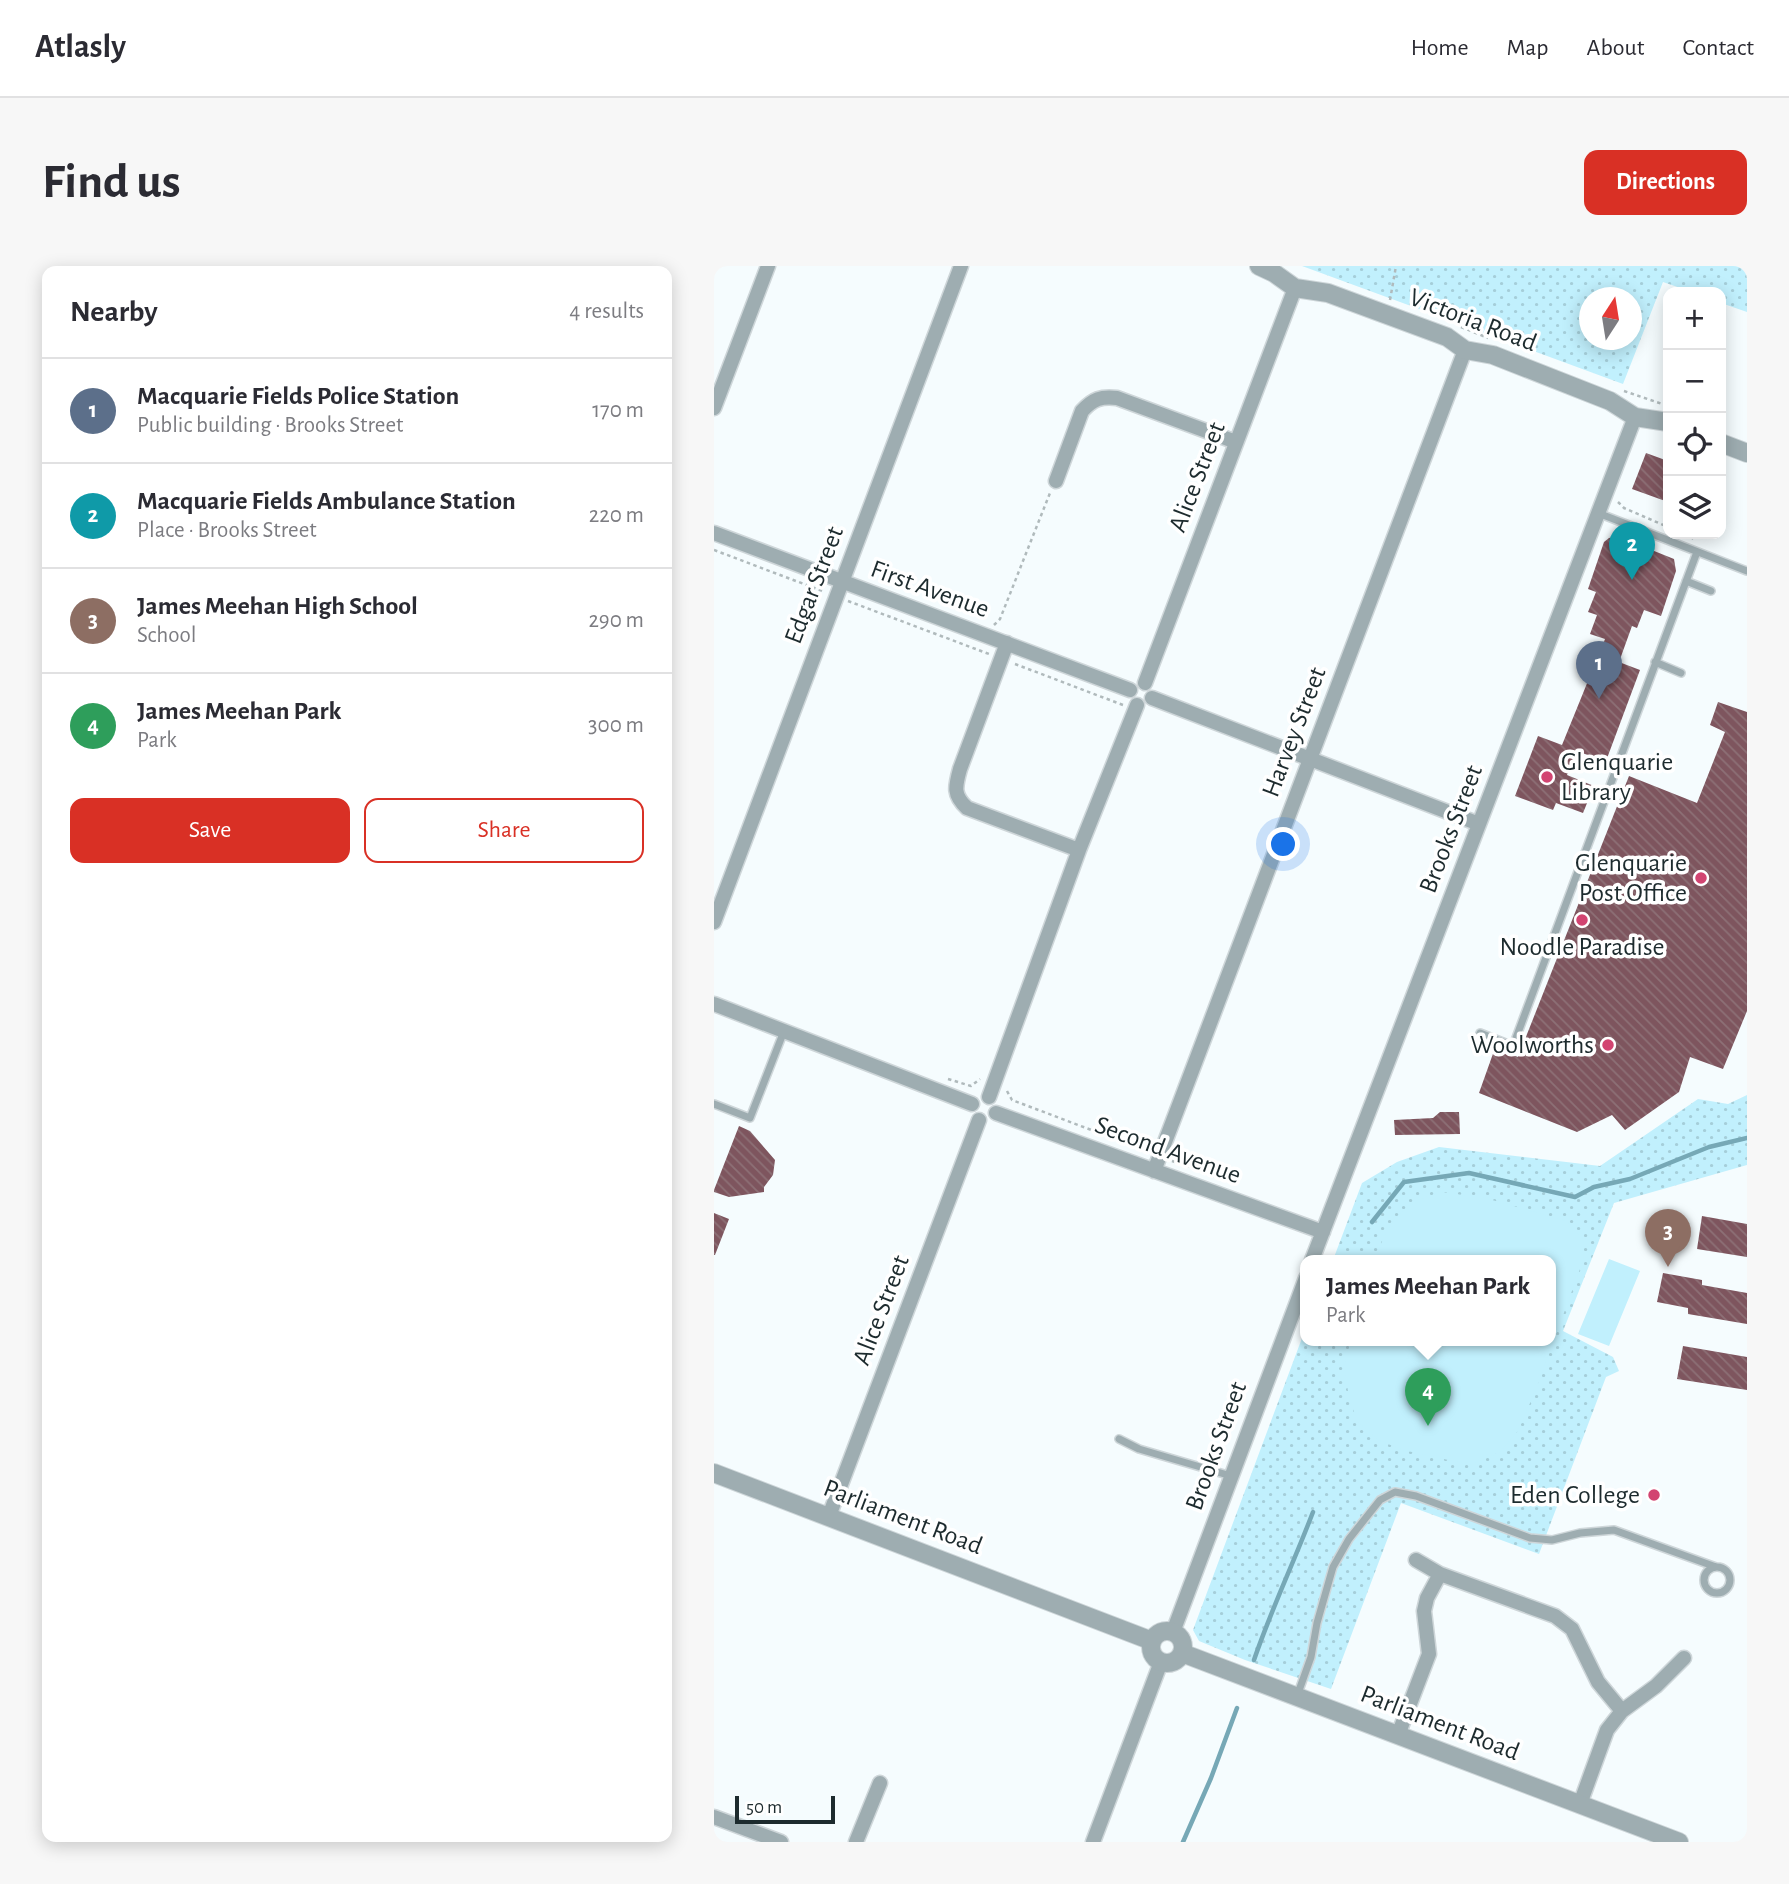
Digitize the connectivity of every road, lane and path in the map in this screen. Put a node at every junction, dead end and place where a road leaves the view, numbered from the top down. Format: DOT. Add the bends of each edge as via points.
graph roads {
  1 [pos="768,266"];
  2 [pos="961,266"];
  3 [pos="1259,266"];
  4 [pos="1396,266"];
  5 [pos="1296,288"];
  6 [pos="1389,300"];
  7 [pos="1465,350"];
  8 [pos="714,408"];
  9 [pos="1635,416"];
  10 [pos="1663,421"];
  11 [pos="1236,442"];
  12 [pos="1726,445"];
  13 [pos="1747,453"];
  14 [pos="1056,481"];
  15 [pos="1619,505"];
  16 [pos="1598,513"];
  17 [pos="1663,525"];
  18 [pos="714,533"];
  19 [pos="714,550"];
  20 [pos="1697,552"];
  21 [pos="1747,571"];
  22 [pos="1686,581"];
  23 [pos="838,589"];
  24 [pos="1711,591"];
  25 [pos="994,625"];
  26 [pos="1007,643"];
  27 [pos="1002,659"];
  28 [pos="1655,663"];
  29 [pos="1681,673"];
  30 [pos="1145,683"];
  31 [pos="1130,690"];
  32 [pos="1152,698"];
  33 [pos="1131,705"];
  34 [pos="1310,760"];
  35 [pos="1478,778"];
  36 [pos="1470,801"];
  37 [pos="1479,824"];
  38 [pos="1079,850"];
  39 [pos="714,922"];
  40 [pos="714,1004"];
  41 [pos="784,1031"];
  42 [pos="1480,1033"];
  43 [pos="984,1080"];
  44 [pos="967,1085"];
  45 [pos="1003,1087"];
  46 [pos="989,1097"];
  47 [pos="1012,1100"];
  48 [pos="714,1104"];
  49 [pos="972,1104"];
  50 [pos="996,1113"];
  51 [pos="979,1120"];
  52 [pos="1154,1171"];
  53 [pos="1323,1232"];
  54 [pos="1314,1255"];
  55 [pos="1300,1294"];
  56 [pos="1119,1439"];
  57 [pos="714,1473"];
  58 [pos="1232,1476"];
  59 [pos="829,1516"];
  60 [pos="1416,1560"];
  61 [pos="1716,1567"];
  62 [pos="1440,1574"];
  63 [pos="1173,1632"];
  64 [pos="1152,1641"];
  65 [pos="1182,1653"];
  66 [pos="1685,1658"];
  67 [pos="1161,1662"];
  68 [pos="1296,1696"];
  69 [pos="1622,1711"];
  70 [pos="1398,1735"];
  71 [pos="880,1783"];
  72 [pos="1580,1804"];
  73 [pos="714,1817"];
  74 [pos="781,1842"];
  75 [pos="856,1842"];
  76 [pos="1093,1842"];
  77 [pos="1679,1842"];
  1 -- 8 [label="street"];
  2 -- 23 [label="street, Edgar Street"];
  3 -- 5 [label="street, Victoria Road"];
  4 -- 6 [label="path"];
  5 -- 7 [label="street, Victoria Road" via="1320,291 1447,337"];
  5 -- 11 [label="street, Alice Street"];
  7 -- 9 [label="street, Victoria Road" via="1493,355 1599,396"];
  7 -- 34 [label="street, Harvey Street"];
  9 -- 10 [label="street, Victoria Road"];
  9 -- 16 [label="street, Brooks Street"];
  11 -- 14 [label="street" via="1102,396 1082,411"];
  11 -- 30 [label="street, Alice Street"];
  12 -- 13 [label="street"];
  14 -- 25 [label="path"];
  15 -- 17 [label="path"];
  16 -- 20 [label="lane"];
  16 -- 37 [label="street, Brooks Street"];
  18 -- 23 [label="street, First Avenue"];
  19 -- 23 [label="path"];
  20 -- 21 [label="lane"];
  20 -- 22 [label="lane"];
  22 -- 24 [label="lane"];
  22 -- 28 [label="lane"];
  23 -- 26 [label="street, First Avenue"];
  23 -- 27 [label="path"];
  23 -- 39 [label="street, Edgar Street"];
  26 -- 27 [label="street"];
  26 -- 31 [label="street, First Avenue"];
  27 -- 33 [label="path"];
  27 -- 38 [label="street" via="960,769 958,800 967,808"];
  28 -- 29 [label="lane"];
  28 -- 42 [label="lane" via="1513,1046"];
  30 -- 31 [label="street" via="1136,683"];
  30 -- 32 [label="street"];
  31 -- 33 [label="street"];
  32 -- 33 [label="street" via="1148,704"];
  32 -- 34 [label="street"];
  33 -- 38 [label="street"];
  34 -- 37 [label="street"];
  34 -- 52 [label="street, Harvey Street"];
  35 -- 36 [label="path"];
  37 -- 53 [label="street, Brooks Street"];
  38 -- 46 [label="street"];
  40 -- 41 [label="street"];
  41 -- 48 [label="lane" via="750,1118"];
  41 -- 49 [label="street"];
  43 -- 44 [label="path"];
  45 -- 47 [label="path"];
  46 -- 49 [label="street" via="979,1097"];
  46 -- 50 [label="street" via="996,1103"];
  49 -- 51 [label="street" via="972,1113"];
  50 -- 51 [label="street" via="989,1120"];
  50 -- 52 [label="street, Second Avenue"];
  51 -- 59 [label="street, Alice Street"];
  52 -- 53 [label="street, Second Avenue"];
  53 -- 54 [label="street, Brooks Street"];
  55 -- 58 [label="street, Brooks Street"];
  56 -- 58 [label="lane" via="1184,1464"];
  57 -- 59 [label="street, Parliament Road"];
  58 -- 63 [label="street, Brooks Street"];
  59 -- 64 [label="street, Parliament Road"];
  60 -- 62 [label="street"];
  61 -- 68 [label="lane" via="1614,1530 1530,1538 1395,1492 1380,1500 1333,1567 1311,1657"];
  62 -- 69 [label="street" via="1555,1616 1572,1629 1598,1682"];
  62 -- 70 [label="street" via="1424,1611 1429,1654"];
  63 -- 64 [label="street" via="1161,1632"];
  63 -- 65 [label="street" via="1182,1641"];
  64 -- 67 [label="street" via="1152,1653"];
  65 -- 67 [label="street" via="1173,1662"];
  65 -- 68 [label="street, Parliament Road"];
  66 -- 69 [label="street"];
  67 -- 76 [label="street"];
  68 -- 70 [label="street, Parliament Road"];
  69 -- 72 [label="street" via="1607,1730"];
  70 -- 72 [label="street, Parliament Road"];
  71 -- 75 [label="street"];
  72 -- 77 [label="street, Parliament Road"];
  73 -- 74 [label="street"];
}
